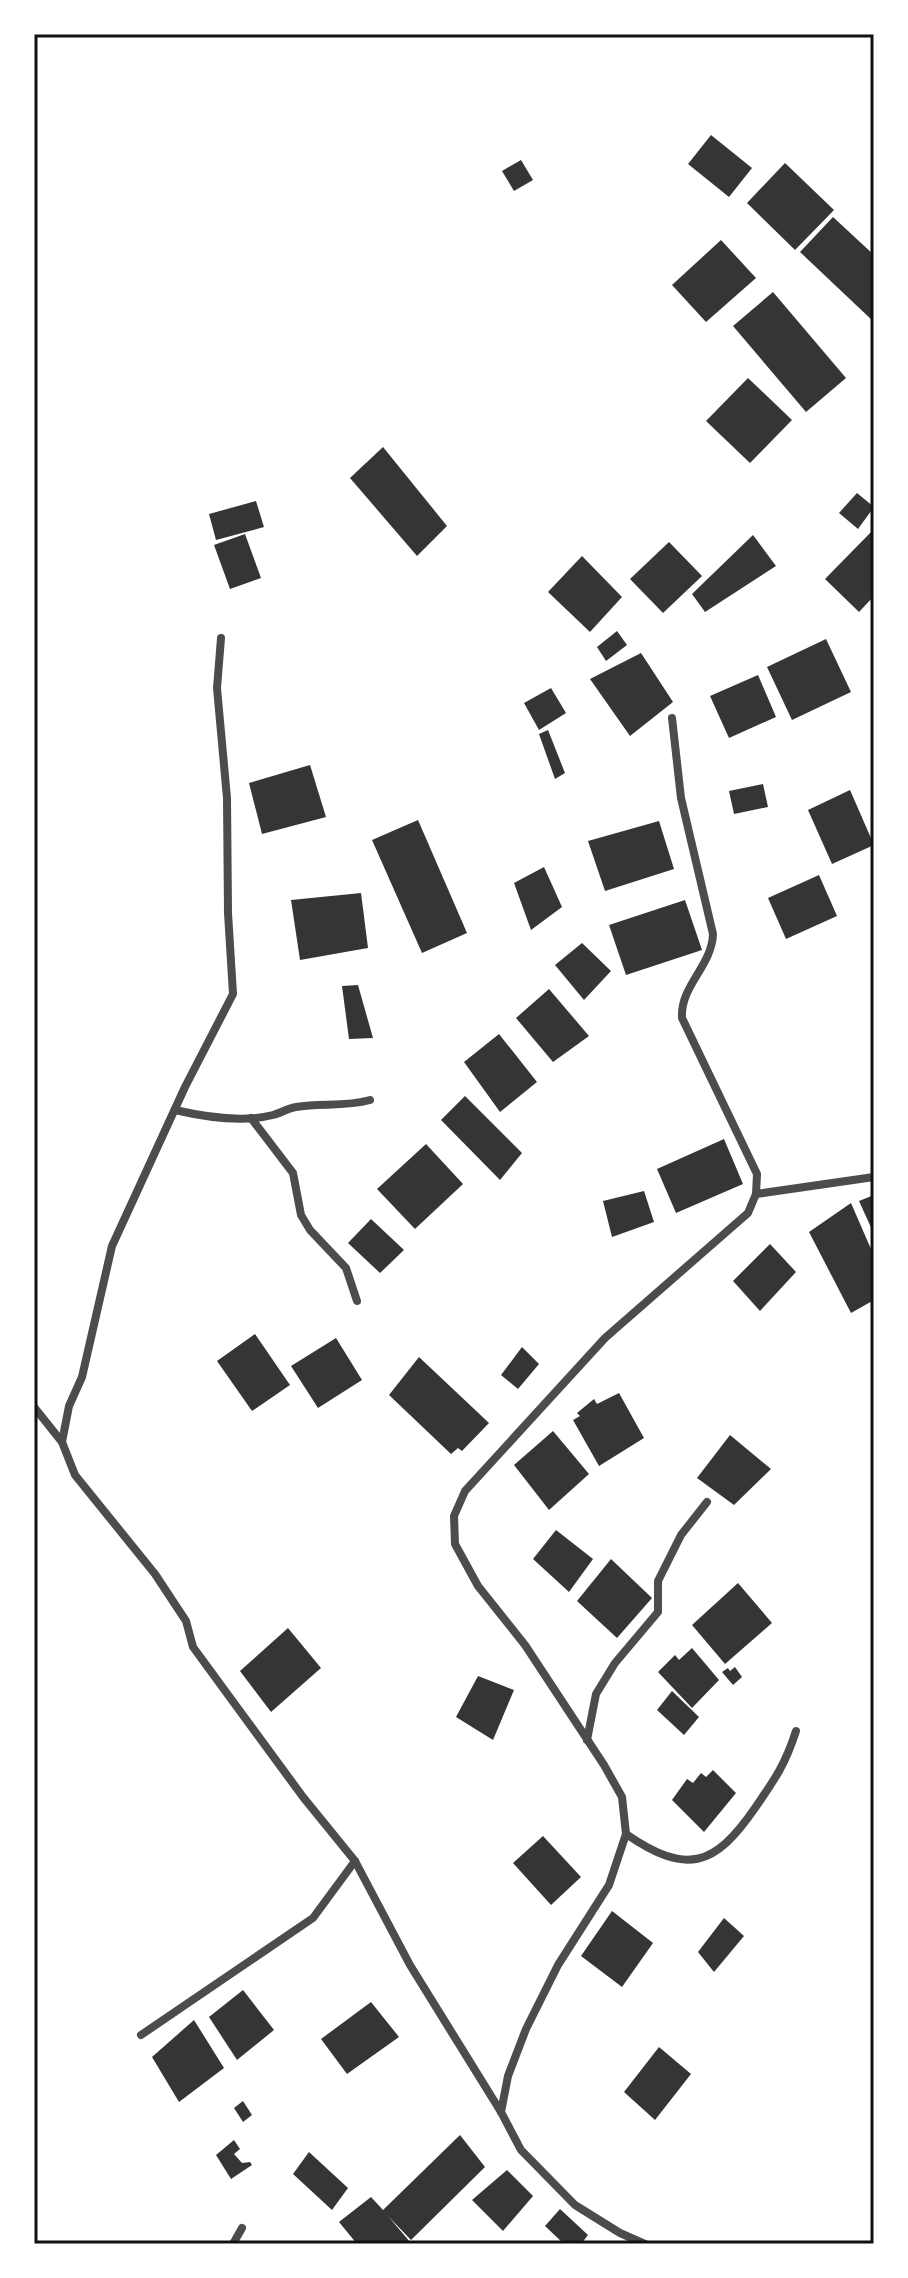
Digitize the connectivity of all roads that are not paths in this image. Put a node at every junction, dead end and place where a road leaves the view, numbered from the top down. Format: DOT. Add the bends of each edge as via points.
graph roads {
  1 [pos="221,638"];
  2 [pos="672,718"];
  3 [pos="370,1100"];
  4 [pos="175,1110"];
  5 [pos="251,1118"];
  6 [pos="874,1177"];
  7 [pos="756,1194"];
  8 [pos="357,1301"];
  9 [pos="34,1407"];
  10 [pos="62,1442"];
  11 [pos="707,1502"];
  12 [pos="796,1731"];
  13 [pos="587,1740"];
  14 [pos="626,1834"];
  15 [pos="355,1861"];
  16 [pos="141,2035"];
  17 [pos="501,2112"];
  18 [pos="242,2228"];
  19 [pos="233,2244"];
  20 [pos="645,2244"];
  1 -- 4 [label="street" via="217,688 227,798 233,994"];
  2 -- 7 [label="street" via="681,798 713,934 712,948 685,995 682,1018 757,1174"];
  3 -- 5 [label="street" via="293,1107"];
  4 -- 5 [label="street"];
  4 -- 10 [label="street" via="112,1246"];
  5 -- 8 [label="street" via="293,1173 301,1215 346,1268"];
  6 -- 7 [label="street"];
  7 -- 13 [label="street" via="748,1213 605,1338 465,1491 454,1516 455,1544 478,1586 525,1645"];
  9 -- 10 [label="street"];
  10 -- 15 [label="street" via="75,1475 186,1621 193,1647"];
  11 -- 13 [label="street" via="681,1535 658,1581 658,1612 596,1694"];
  12 -- 14 [label="street" via="776,1780 716,1854 682,1860 652,1852"];
  13 -- 14 [label="street" via="622,1797"];
  14 -- 17 [label="street" via="609,1885 558,1965 526,2029"];
  15 -- 16 [label="street" via="313,1918"];
  15 -- 17 [label="street" via="410,1965"];
  17 -- 20 [label="street" via="521,2150 575,2205"];
  18 -- 19 [label="street"];
}
